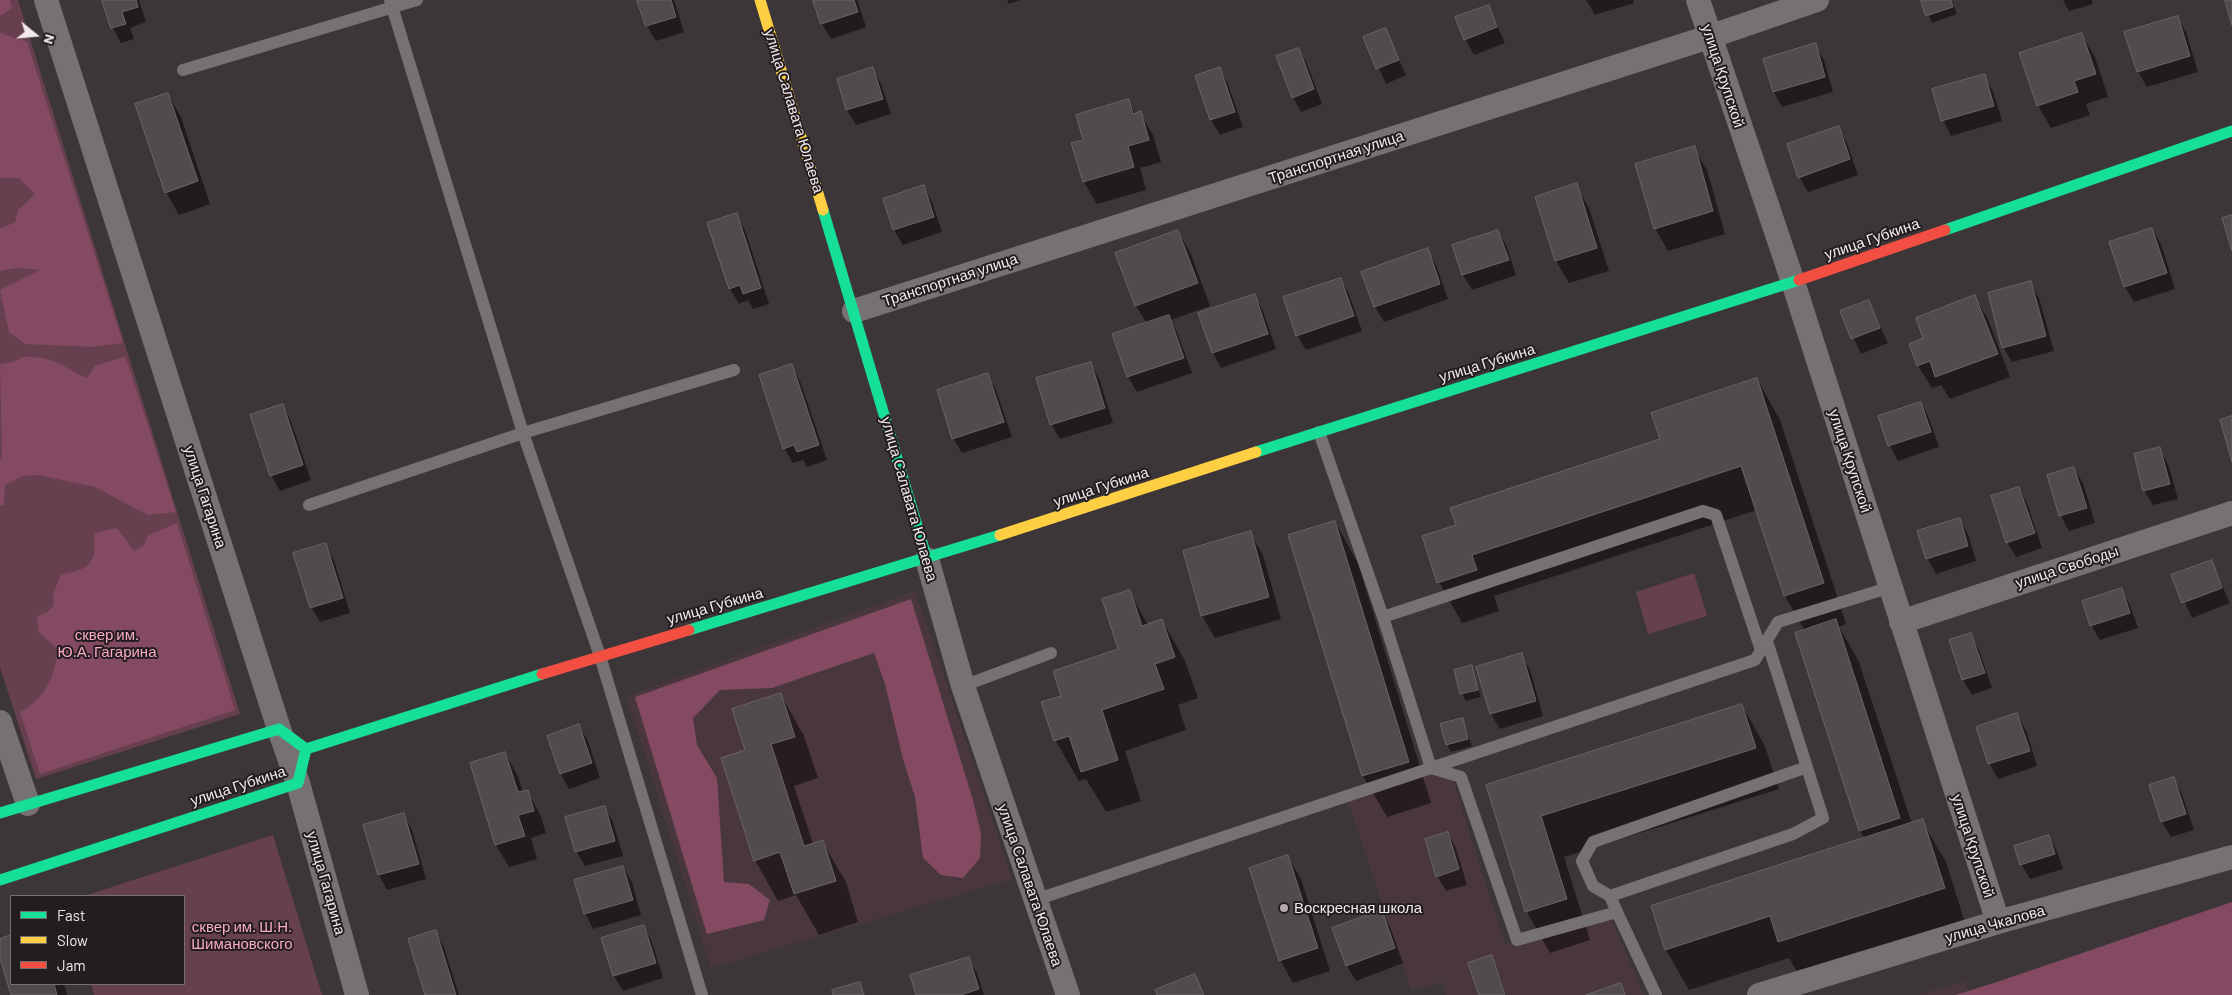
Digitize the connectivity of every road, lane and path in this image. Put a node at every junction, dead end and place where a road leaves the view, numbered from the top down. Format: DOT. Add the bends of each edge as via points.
graph roads {
  1 [pos="46,0"];
  2 [pos="417,0"];
  3 [pos="760,0"];
  4 [pos="1698,0"];
  5 [pos="1817,0"];
  6 [pos="391,4"];
  7 [pos="1709,37"];
  8 [pos="183,70"];
  9 [pos="2232,130"];
  10 [pos="1793,282"];
  11 [pos="854,311"];
  12 [pos="734,370"];
  13 [pos="1319,432"];
  14 [pos="524,433"];
  15 [pos="309,505"];
  16 [pos="2232,513"];
  17 [pos="927,559"];
  18 [pos="1891,587"];
  19 [pos="1383,617"];
  20 [pos="1902,622"];
  21 [pos="1764,646"];
  22 [pos="1051,653"];
  23 [pos="600,656"];
  24 [pos="963,686"];
  25 [pos="0,722"];
  26 [pos="279,729"];
  27 [pos="306,749"];
  28 [pos="1807,767"];
  29 [pos="1431,768"];
  30 [pos="298,783"];
  31 [pos="28,804"];
  32 [pos="0,813"];
  33 [pos="2232,858"];
  34 [pos="0,880"];
  35 [pos="1610,896"];
  36 [pos="1035,900"];
  37 [pos="1617,912"];
  38 [pos="1998,922"];
  39 [pos="1065,994"];
  40 [pos="357,995"];
  41 [pos="702,995"];
  42 [pos="1656,995"];
  43 [pos="1759,995"];
  1 -- 26 [label="street, улица Гагарина"];
  2 -- 6 [label="lane"];
  3 -- 11 [label="main road, улица Салавата Юлаева"];
  4 -- 7 [label="street, улица Крупской"];
  5 -- 7 [label="street, Транспортная улица"];
  6 -- 8 [label="lane"];
  6 -- 14 [label="lane"];
  7 -- 10 [label="street, улица Крупской"];
  7 -- 11 [label="street, Транспортная улица"];
  9 -- 10 [label="main road, улица Губкина"];
  10 -- 13 [label="main road, улица Губкина"];
  10 -- 18 [label="street, улица Крупской"];
  11 -- 17 [label="main road, улица Салавата Юлаева"];
  12 -- 14 [label="lane"];
  13 -- 17 [label="main road, улица Губкина"];
  13 -- 19 [label="lane"];
  14 -- 15 [label="lane"];
  14 -- 23 [label="lane"];
  16 -- 20 [label="street, улица Свободы"];
  17 -- 23 [label="main road, улица Губкина"];
  17 -- 24 [label="street, улица Салавата Юлаева"];
  18 -- 20 [label="street, улица Крупской"];
  18 -- 21 [label="lane" via="1778,622"];
  19 -- 21 [label="lane" via="1704,512 1716,515"];
  19 -- 29 [label="lane"];
  20 -- 38 [label="street, улица Крупской"];
  21 -- 28 [label="lane"];
  21 -- 29 [label="lane" via="1755,660"];
  22 -- 24 [label="lane"];
  23 -- 27 [label="main road, улица Губкина"];
  23 -- 41 [label="lane"];
  24 -- 36 [label="street, улица Салавата Юлаева"];
  25 -- 31 [label="street"];
  26 -- 27 [label="main road"];
  26 -- 30 [label="street, улица Гагарина"];
  26 -- 31 [label="main road"];
  27 -- 30 [label="main road, улица Губкина"];
  28 -- 35 [label="lane" via="1823,818 1793,834"];
  28 -- 35 [label="lane" via="1593,842 1582,861 1593,886"];
  29 -- 36 [label="lane"];
  29 -- 37 [label="lane" via="1461,777 1516,940"];
  30 -- 34 [label="main road, улица Губкина"];
  30 -- 40 [label="street, улица Гагарина"];
  31 -- 32 [label="main road"];
  33 -- 38 [label="street, улица Чкалова"];
  35 -- 37 [label="lane"];
  36 -- 39 [label="street, улица Салавата Юлаева"];
  37 -- 42 [label="lane"];
  38 -- 43 [label="street, улица Чкалова"];
}
